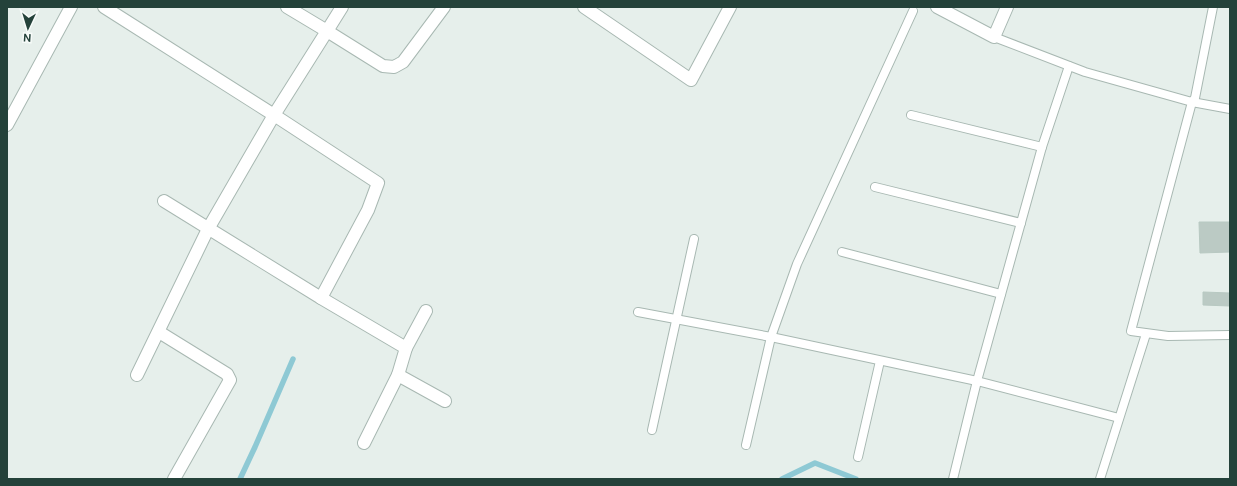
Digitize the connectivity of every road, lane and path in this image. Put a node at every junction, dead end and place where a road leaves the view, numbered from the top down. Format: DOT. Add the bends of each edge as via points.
graph roads {
  1 [pos="71,7"];
  2 [pos="104,7"];
  3 [pos="287,7"];
  4 [pos="342,7"];
  5 [pos="444,7"];
  6 [pos="584,7"];
  7 [pos="730,7"];
  8 [pos="937,7"];
  9 [pos="1007,7"];
  10 [pos="1213,7"];
  11 [pos="913,12"];
  12 [pos="327,31"];
  13 [pos="994,37"];
  14 [pos="1069,66"];
  15 [pos="1192,102"];
  16 [pos="1230,109"];
  17 [pos="274,115"];
  18 [pos="911,116"];
  19 [pos="7,125"];
  20 [pos="1042,147"];
  21 [pos="875,187"];
  22 [pos="164,201"];
  23 [pos="1021,223"];
  24 [pos="208,229"];
  25 [pos="694,239"];
  26 [pos="842,252"];
  27 [pos="1001,294"];
  28 [pos="321,298"];
  29 [pos="426,311"];
  30 [pos="638,312"];
  31 [pos="676,319"];
  32 [pos="159,332"];
  33 [pos="1146,334"];
  34 [pos="1230,335"];
  35 [pos="771,337"];
  36 [pos="406,348"];
  37 [pos="880,360"];
  38 [pos="137,375"];
  39 [pos="398,375"];
  40 [pos="977,381"];
  41 [pos="445,401"];
  42 [pos="1119,418"];
  43 [pos="652,430"];
  44 [pos="364,443"];
  45 [pos="746,445"];
  46 [pos="858,457"];
  47 [pos="174,479"];
  48 [pos="953,479"];
  49 [pos="1100,479"];
  1 -- 19 [label="street"];
  2 -- 17 [label="street"];
  3 -- 12 [label="street"];
  4 -- 12 [label="street"];
  5 -- 12 [label="street" via="403,62 394,67 383,66"];
  6 -- 7 [label="street" via="691,80"];
  8 -- 13 [label="street"];
  9 -- 13 [label="street"];
  10 -- 15 [label="lane" via="1195,98"];
  11 -- 35 [label="lane" via="797,264"];
  12 -- 17 [label="street"];
  13 -- 14 [label="lane"];
  14 -- 15 [label="lane"];
  14 -- 20 [label="lane"];
  15 -- 16 [label="lane"];
  15 -- 33 [label="lane" via="1130,330"];
  17 -- 24 [label="street"];
  17 -- 28 [label="street" via="378,184 368,210"];
  18 -- 20 [label="lane"];
  20 -- 23 [label="lane"];
  21 -- 23 [label="lane"];
  22 -- 24 [label="street"];
  23 -- 27 [label="lane"];
  24 -- 28 [label="street"];
  24 -- 32 [label="street"];
  25 -- 31 [label="lane"];
  26 -- 27 [label="lane"];
  27 -- 40 [label="lane"];
  28 -- 36 [label="street"];
  29 -- 36 [label="street"];
  30 -- 31 [label="lane"];
  31 -- 35 [label="lane"];
  31 -- 43 [label="lane"];
  32 -- 38 [label="street"];
  32 -- 47 [label="street" via="227,374 230,380"];
  33 -- 34 [label="lane"];
  33 -- 42 [label="lane"];
  35 -- 37 [label="lane"];
  35 -- 45 [label="lane"];
  36 -- 39 [label="street"];
  37 -- 40 [label="lane"];
  37 -- 46 [label="lane"];
  39 -- 41 [label="street"];
  39 -- 44 [label="street"];
  40 -- 42 [label="lane"];
  40 -- 48 [label="lane"];
  42 -- 49 [label="lane"];
}
